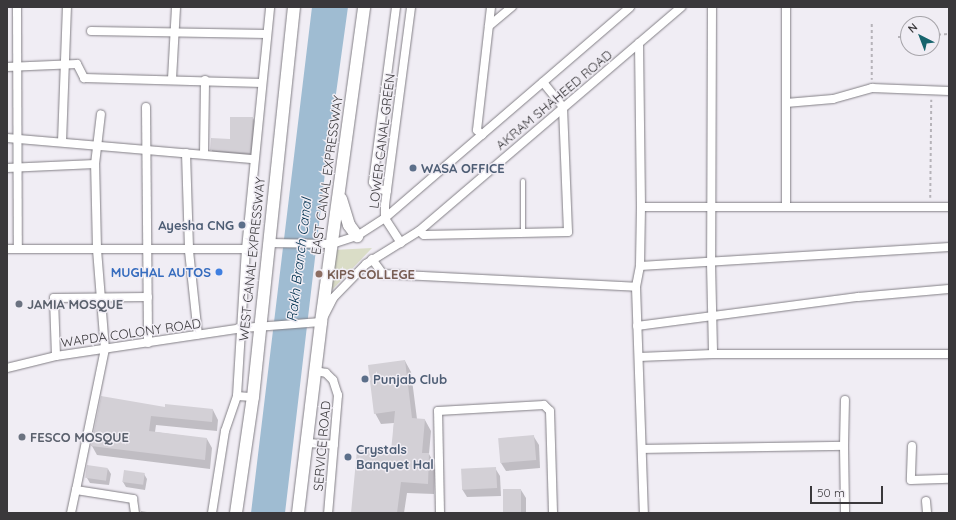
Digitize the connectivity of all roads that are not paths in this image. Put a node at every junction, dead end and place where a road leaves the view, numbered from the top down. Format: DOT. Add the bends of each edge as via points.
graph roads {
  1 [pos="17,7"];
  2 [pos="67,7"];
  3 [pos="176,7"];
  4 [pos="270,7"];
  5 [pos="294,7"];
  6 [pos="364,7"];
  7 [pos="396,7"];
  8 [pos="411,7"];
  9 [pos="491,7"];
  10 [pos="512,7"];
  11 [pos="630,7"];
  12 [pos="681,7"];
  13 [pos="712,7"];
  14 [pos="786,7"];
  15 [pos="489,26"];
  16 [pos="91,31"];
  17 [pos="174,34"];
  18 [pos="267,34"];
  19 [pos="639,43"];
  20 [pos="65,65"];
  21 [pos="7,67"];
  22 [pos="18,67"];
  23 [pos="172,79"];
  24 [pos="205,80"];
  25 [pos="543,82"];
  26 [pos="262,83"];
  27 [pos="949,91"];
  28 [pos="786,103"];
  29 [pos="146,107"];
  30 [pos="563,107"];
  31 [pos="101,114"];
  32 [pos="482,135"];
  33 [pos="7,138"];
  34 [pos="18,138"];
  35 [pos="62,142"];
  36 [pos="98,145"];
  37 [pos="145,150"];
  38 [pos="186,153"];
  39 [pos="204,154"];
  40 [pos="254,159"];
  41 [pos="95,164"];
  42 [pos="343,166"];
  43 [pos="7,168"];
  44 [pos="16,168"];
  45 [pos="522,181"];
  46 [pos="387,191"];
  47 [pos="641,207"];
  48 [pos="712,207"];
  49 [pos="786,207"];
  50 [pos="949,207"];
  51 [pos="385,218"];
  52 [pos="418,231"];
  53 [pos="522,234"];
  54 [pos="357,236"];
  55 [pos="273,243"];
  56 [pos="401,243"];
  57 [pos="326,245"];
  58 [pos="949,247"];
  59 [pos="7,249"];
  60 [pos="18,249"];
  61 [pos="246,249"];
  62 [pos="97,250"];
  63 [pos="147,250"];
  64 [pos="189,251"];
  65 [pos="372,259"];
  66 [pos="711,263"];
  67 [pos="640,266"];
  68 [pos="636,287"];
  69 [pos="949,289"];
  70 [pos="148,297"];
  71 [pos="100,298"];
  72 [pos="711,316"];
  73 [pos="317,322"];
  74 [pos="264,326"];
  75 [pos="637,326"];
  76 [pos="242,328"];
  77 [pos="198,335"];
  78 [pos="148,343"];
  79 [pos="104,349"];
  80 [pos="713,354"];
  81 [pos="949,354"];
  82 [pos="56,356"];
  83 [pos="639,356"];
  84 [pos="7,368"];
  85 [pos="315,371"];
  86 [pos="237,396"];
  87 [pos="253,397"];
  88 [pos="845,400"];
  89 [pos="308,443"];
  90 [pos="334,445"];
  91 [pos="844,446"];
  92 [pos="912,446"];
  93 [pos="643,448"];
  94 [pos="949,478"];
  95 [pos="76,490"];
  96 [pos="926,501"];
  97 [pos="71,513"];
  98 [pos="135,513"];
  99 [pos="212,513"];
  100 [pos="236,513"];
  101 [pos="300,513"];
  102 [pos="328,513"];
  103 [pos="440,513"];
  104 [pos="553,513"];
  105 [pos="644,513"];
  106 [pos="845,513"];
  107 [pos="927,513"];
  1 -- 22 [label="street"];
  2 -- 20 [label="street"];
  3 -- 17 [label="street"];
  4 -- 18 [label="street"];
  5 -- 55 [label="main road, WEST CANAL EXPRESSWAY"];
  6 -- 42 [label="main road, EAST CANAL EXPRESSWAY"];
  7 -- 46 [label="street" via="373,182 377,188"];
  8 -- 46 [label="street, LOWER CANAL GREEN"];
  9 -- 15 [label="street"];
  10 -- 15 [label="street"];
  11 -- 25 [label="street, AKRAM SHAHEED ROAD"];
  12 -- 19 [label="street, AKRAM SHAHEED ROAD"];
  13 -- 48 [label="street"];
  14 -- 28 [label="street"];
  15 -- 32 [label="street" via="477,130"];
  16 -- 17 [label="street"];
  17 -- 18 [label="street"];
  17 -- 23 [label="street"];
  18 -- 26 [label="street"];
  19 -- 30 [label="street, AKRAM SHAHEED ROAD"];
  19 -- 47 [label="street"];
  20 -- 22 [label="street"];
  20 -- 23 [label="street" via="77,64 84,78"];
  20 -- 35 [label="street"];
  21 -- 22 [label="street"];
  22 -- 34 [label="street"];
  23 -- 24 [label="street"];
  24 -- 26 [label="street"];
  24 -- 39 [label="street"];
  25 -- 30 [label="street"];
  25 -- 32 [label="street, AKRAM SHAHEED ROAD"];
  26 -- 40 [label="street"];
  27 -- 28 [label="street" via="872,88 833,99"];
  28 -- 49 [label="street"];
  29 -- 37 [label="street"];
  30 -- 52 [label="street, AKRAM SHAHEED ROAD"];
  30 -- 53 [label="street" via="568,232"];
  31 -- 36 [label="street"];
  32 -- 51 [label="street, AKRAM SHAHEED ROAD"];
  33 -- 34 [label="street"];
  34 -- 35 [label="street"];
  34 -- 44 [label="street"];
  35 -- 36 [label="street"];
  36 -- 37 [label="street"];
  36 -- 41 [label="street"];
  37 -- 38 [label="street"];
  37 -- 63 [label="street"];
  38 -- 39 [label="street"];
  38 -- 64 [label="street"];
  39 -- 40 [label="street"];
  40 -- 61 [label="street"];
  41 -- 44 [label="street"];
  41 -- 62 [label="street"];
  42 -- 54 [label="main road" via="340,192 343,210"];
  42 -- 57 [label="main road, EAST CANAL EXPRESSWAY"];
  43 -- 44 [label="street"];
  44 -- 60 [label="street"];
  45 -- 53 [label="lane"];
  46 -- 51 [label="street, LOWER CANAL GREEN"];
  47 -- 48 [label="street"];
  47 -- 67 [label="street"];
  48 -- 49 [label="street"];
  48 -- 66 [label="street"];
  49 -- 50 [label="street"];
  51 -- 54 [label="street, LOWER CANAL GREEN"];
  51 -- 56 [label="street"];
  52 -- 53 [label="street" via="424,235"];
  52 -- 56 [label="street, AKRAM SHAHEED ROAD"];
  54 -- 57 [label="street, LOWER CANAL GREEN"];
  55 -- 57 [label="street, LOWER CANAL GREEN"];
  55 -- 74 [label="main road, WEST CANAL EXPRESSWAY"];
  56 -- 65 [label="street, AKRAM SHAHEED ROAD"];
  57 -- 73 [label="main road, EAST CANAL EXPRESSWAY"];
  58 -- 66 [label="street"];
  59 -- 60 [label="street"];
  60 -- 62 [label="street"];
  61 -- 64 [label="street"];
  61 -- 76 [label="street"];
  62 -- 63 [label="street"];
  62 -- 71 [label="street"];
  63 -- 64 [label="street"];
  63 -- 70 [label="street"];
  64 -- 77 [label="street"];
  65 -- 68 [label="street" via="383,274"];
  65 -- 73 [label="street, AKRAM SHAHEED ROAD" via="333,298"];
  66 -- 67 [label="street"];
  66 -- 72 [label="street"];
  67 -- 68 [label="street"];
  68 -- 75 [label="street"];
  69 -- 72 [label="street" via="858,297"];
  70 -- 71 [label="street"];
  70 -- 78 [label="street"];
  71 -- 79 [label="street"];
  71 -- 82 [label="street" via="54,298"];
  72 -- 75 [label="street"];
  72 -- 80 [label="street"];
  73 -- 74 [label="street, WAPDA COLONY ROAD"];
  73 -- 85 [label="main road, EAST CANAL EXPRESSWAY"];
  74 -- 76 [label="street, WAPDA COLONY ROAD"];
  74 -- 87 [label="main road, WEST CANAL EXPRESSWAY"];
  75 -- 83 [label="street"];
  76 -- 77 [label="street, WAPDA COLONY ROAD"];
  76 -- 86 [label="street"];
  77 -- 78 [label="street, WAPDA COLONY ROAD"];
  78 -- 79 [label="street, WAPDA COLONY ROAD"];
  79 -- 82 [label="street, WAPDA COLONY ROAD"];
  79 -- 95 [label="street"];
  80 -- 81 [label="street"];
  80 -- 83 [label="street"];
  82 -- 84 [label="street, WAPDA COLONY ROAD"];
  83 -- 93 [label="street"];
  85 -- 89 [label="main road, EAST CANAL EXPRESSWAY"];
  85 -- 90 [label="street, SERVICE ROAD" via="326,373 336,387"];
  86 -- 87 [label="street"];
  86 -- 99 [label="street" via="225,431"];
  87 -- 100 [label="main road, WEST CANAL EXPRESSWAY"];
  88 -- 91 [label="street"];
  89 -- 90 [label="street"];
  89 -- 101 [label="main road, EAST CANAL EXPRESSWAY"];
  90 -- 102 [label="street, SERVICE ROAD"];
  91 -- 93 [label="street"];
  91 -- 106 [label="street"];
  92 -- 94 [label="street" via="911,480"];
  93 -- 105 [label="street"];
  95 -- 97 [label="street"];
  95 -- 98 [label="street" via="133,499"];
  96 -- 107 [label="street"];
  103 -- 104 [label="street" via="438,411 544,405 550,412"];
}
